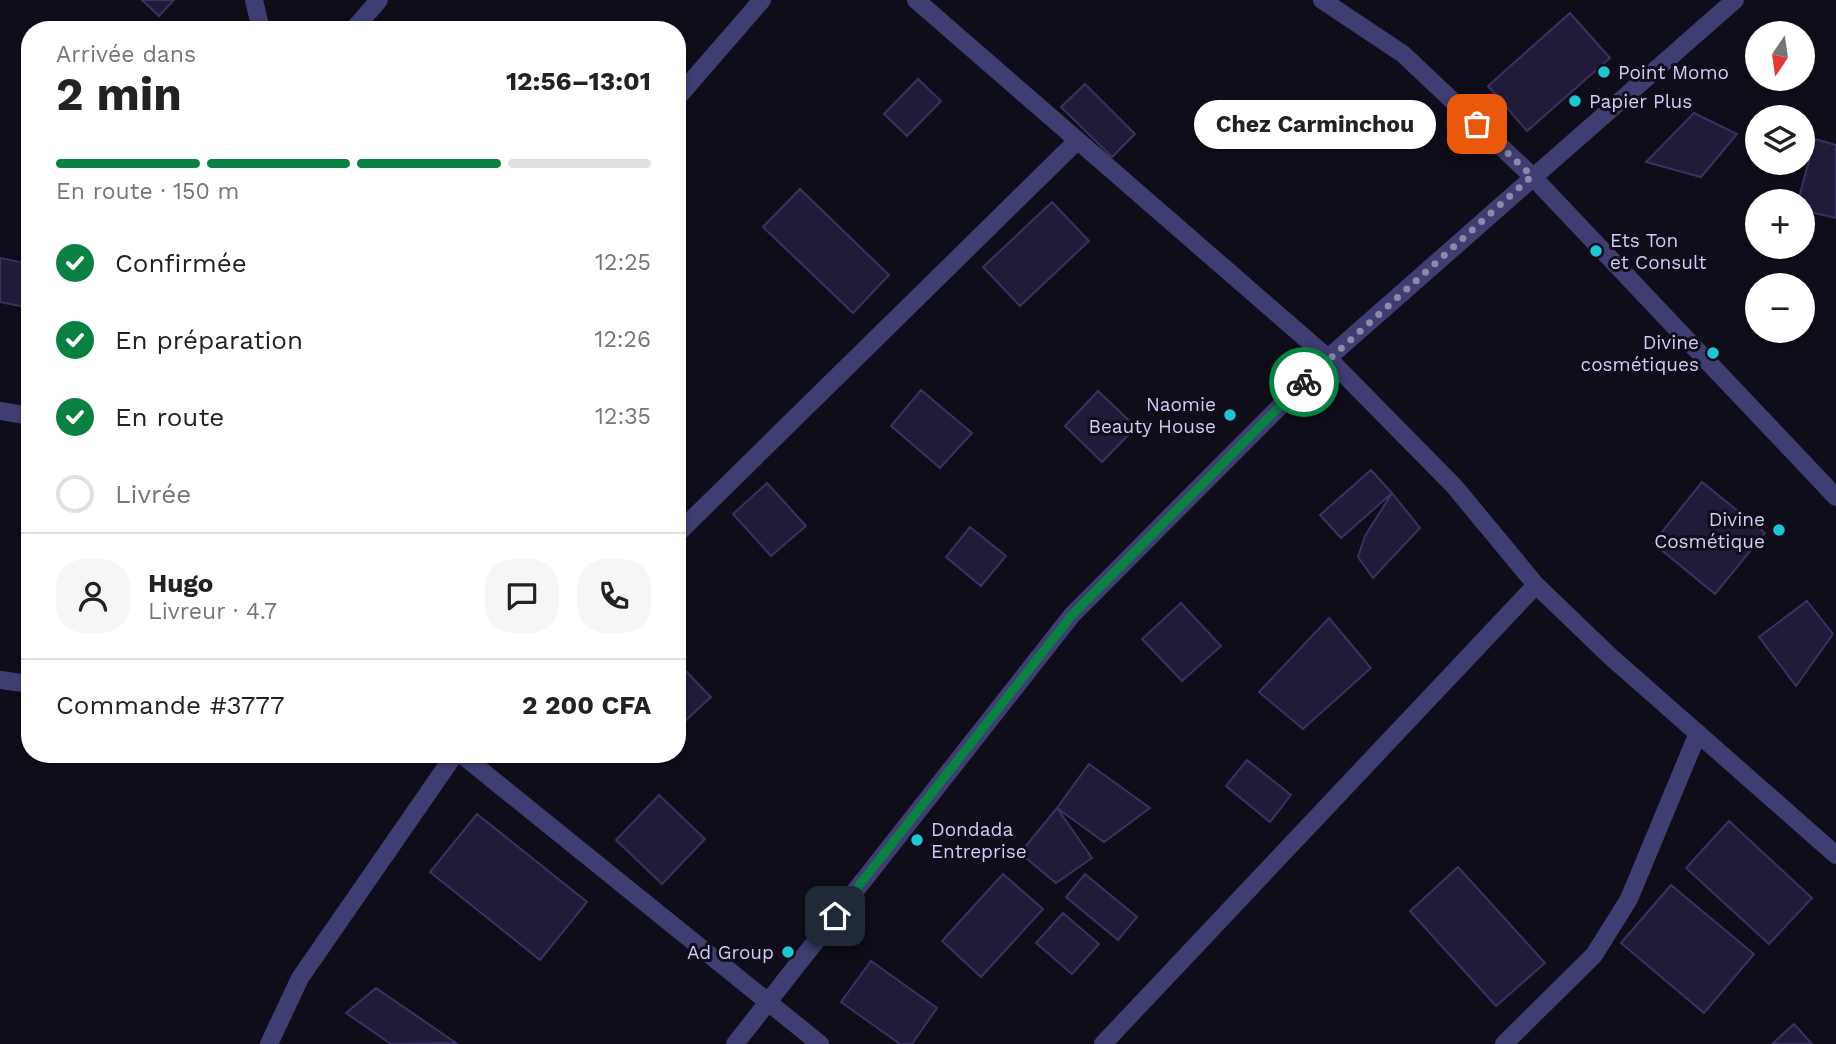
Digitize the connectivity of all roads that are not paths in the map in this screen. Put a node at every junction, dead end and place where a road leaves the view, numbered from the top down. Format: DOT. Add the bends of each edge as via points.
graph roads {
  1 [pos="254,0"];
  2 [pos="379,0"];
  3 [pos="762,0"];
  4 [pos="916,0"];
  5 [pos="1322,0"];
  6 [pos="1735,0"];
  7 [pos="259,21"];
  8 [pos="361,21"];
  9 [pos="686,89"];
  10 [pos="1077,141"];
  11 [pos="1532,176"];
  12 [pos="1328,358"];
  13 [pos="0,411"];
  14 [pos="21,414"];
  15 [pos="1836,497"];
  16 [pos="686,525"];
  17 [pos="1536,584"];
  18 [pos="0,680"];
  19 [pos="21,683"];
  20 [pos="1698,733"];
  21 [pos="449,763"];
  22 [pos="472,763"];
  23 [pos="1836,855"];
  24 [pos="767,1003"];
  25 [pos="269,1044"];
  26 [pos="735,1044"];
  27 [pos="820,1044"];
  28 [pos="1102,1044"];
  29 [pos="1504,1044"];
  1 -- 7 [label="street"];
  2 -- 8 [label="street"];
  3 -- 9 [label="street"];
  4 -- 10 [label="street"];
  5 -- 11 [label="street" via="1403,54"];
  6 -- 11 [label="street"];
  10 -- 12 [label="street"];
  10 -- 16 [label="street"];
  11 -- 12 [label="street"];
  11 -- 15 [label="street"];
  12 -- 17 [label="street" via="1454,486"];
  12 -- 24 [label="street" via="1072,615"];
  13 -- 14 [label="street"];
  17 -- 20 [label="street"];
  17 -- 28 [label="street"];
  18 -- 19 [label="street"];
  20 -- 23 [label="street"];
  20 -- 29 [label="street" via="1629,899 1594,955"];
  21 -- 25 [label="street" via="300,978"];
  22 -- 24 [label="street"];
  24 -- 26 [label="street"];
  24 -- 27 [label="street"];
}
